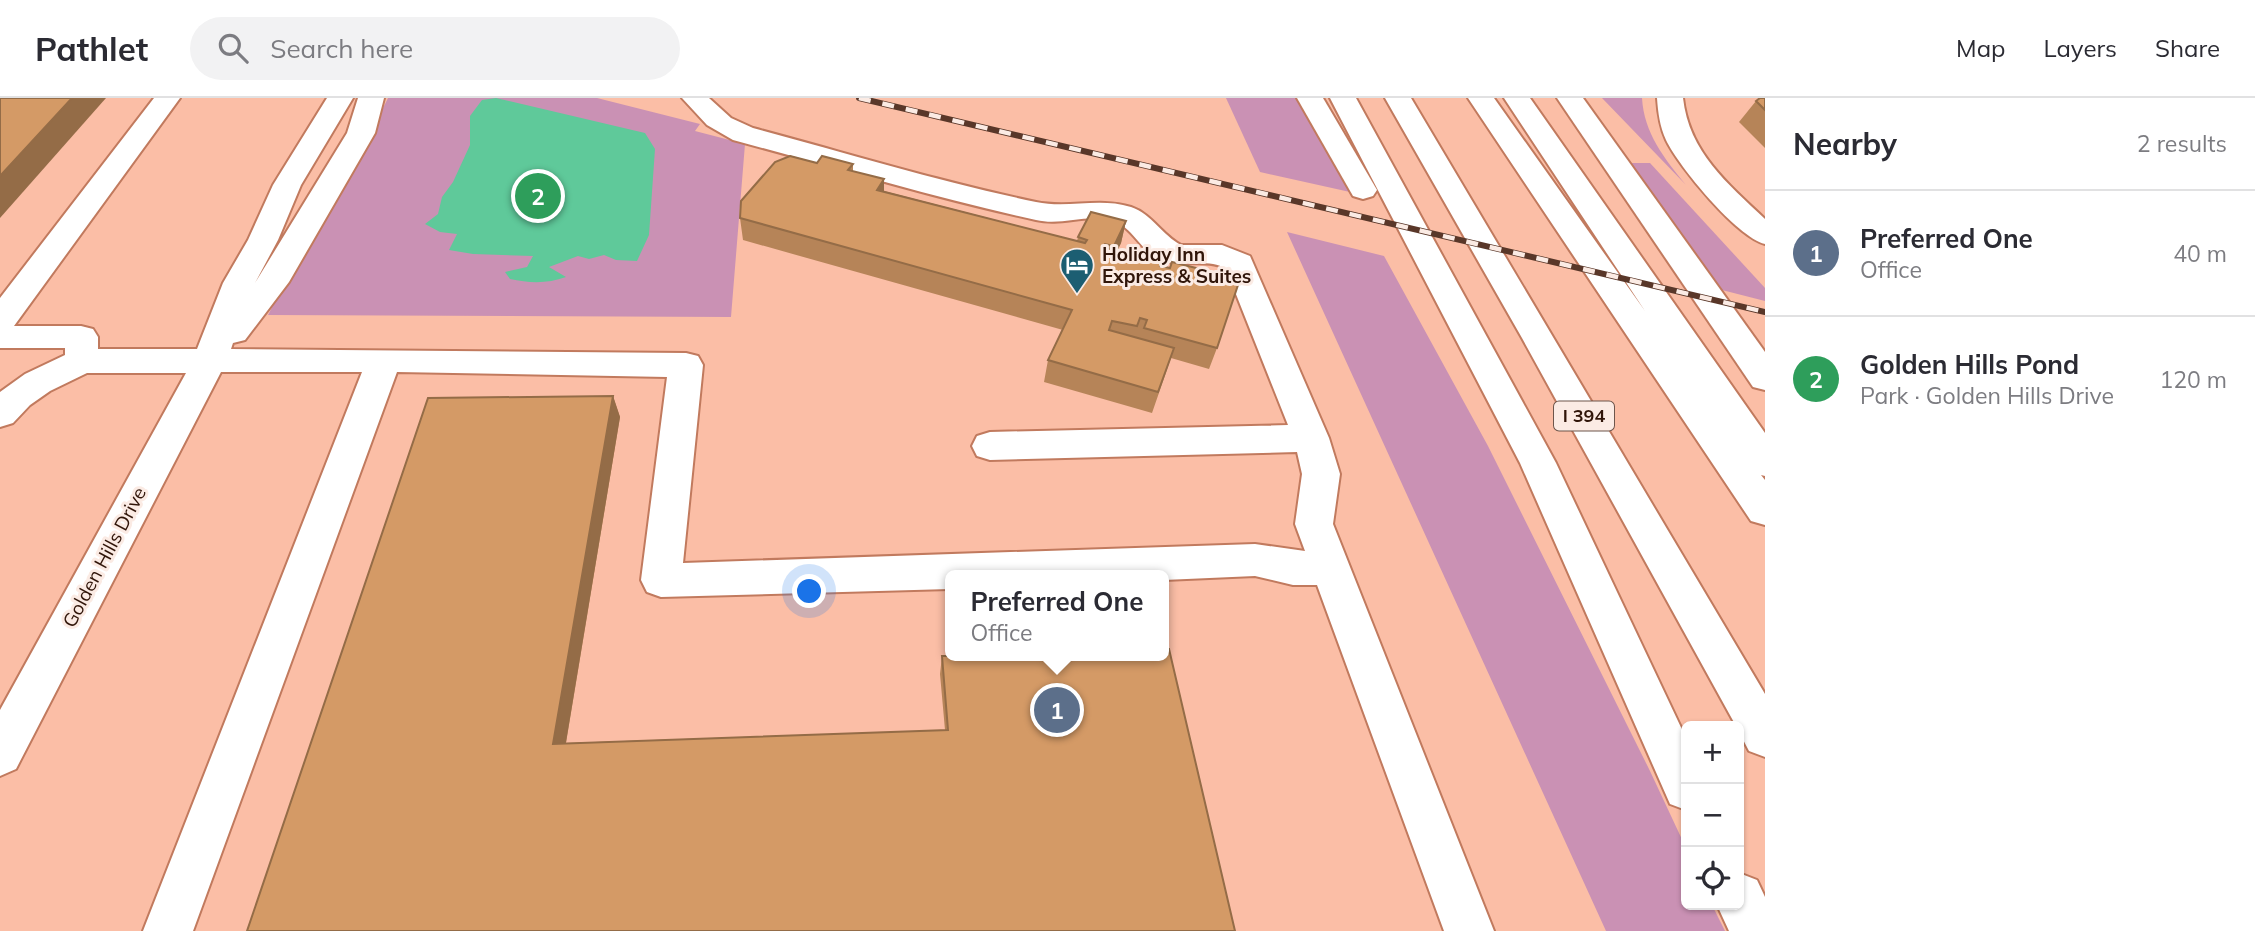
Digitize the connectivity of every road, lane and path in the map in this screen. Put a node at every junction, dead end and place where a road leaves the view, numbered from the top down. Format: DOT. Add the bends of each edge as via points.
graph roads {
  1 [pos="167,98"];
  2 [pos="340,98"];
  3 [pos="371,98"];
  4 [pos="695,98"];
  5 [pos="1310,98"];
  6 [pos="1343,98"];
  7 [pos="1398,98"];
  8 [pos="1481,98"];
  9 [pos="1517,98"];
  10 [pos="1570,98"];
  11 [pos="1670,98"];
  12 [pos="1042,213"];
  13 [pos="1765,235"];
  14 [pos="1072,242"];
  15 [pos="1172,253"];
  16 [pos="1129,256"];
  17 [pos="0,321"];
  18 [pos="0,337"];
  19 [pos="210,360"];
  20 [pos="384,360"];
  21 [pos="82,361"];
  22 [pos="1765,378"];
  23 [pos="0,414"];
  24 [pos="1311,438"];
  25 [pos="990,446"];
  26 [pos="1765,462"];
  27 [pos="1765,510"];
  28 [pos="1329,568"];
  29 [pos="999,570"];
  30 [pos="945,572"];
  31 [pos="1648,708"];
  32 [pos="1765,736"];
  33 [pos="0,754"];
  34 [pos="1684,784"];
  35 [pos="1744,908"];
  36 [pos="168,931"];
  37 [pos="1469,931"];
  38 [pos="1755,931"];
  1 -- 17 [label="main road"];
  2 -- 19 [label="main road, Golden Hills Drive" via="287,185 239,284"];
  3 -- 19 [label="main road, Golden Hills Drive" via="361,133 273,282"];
  4 -- 12 [label="main road" via="715,120 743,134"];
  5 -- 31 [label="main road" via="1518,463"];
  6 -- 31 [label="main road" via="1538,463"];
  7 -- 32 [label="main road, I 394"];
  8 -- 27 [label="main road"];
  9 -- 26 [label="main road"];
  10 -- 22 [label="main road"];
  11 -- 13 [label="main road" via="1679,141 1709,181"];
  12 -- 14 [label="main road" via="1045,228"];
  12 -- 15 [label="main road" via="1105,209 1141,223"];
  15 -- 16 [label="main road"];
  15 -- 24 [label="main road" via="1214,253 1239,263"];
  18 -- 21 [label="main road" via="81,337"];
  19 -- 20 [label="main road"];
  19 -- 21 [label="main road"];
  19 -- 33 [label="main road, Golden Hills Drive"];
  20 -- 30 [label="main road" via="686,365 662,580"];
  20 -- 36 [label="main road"];
  21 -- 23 [label="main road" via="28,388"];
  24 -- 25 [label="main road"];
  24 -- 28 [label="main road" via="1321,474 1314,524"];
  28 -- 29 [label="main road" via="1293,568 1255,560"];
  28 -- 37 [label="main road"];
  31 -- 34 [label="main road"];
  35 -- 38 [label="main road"];
}
